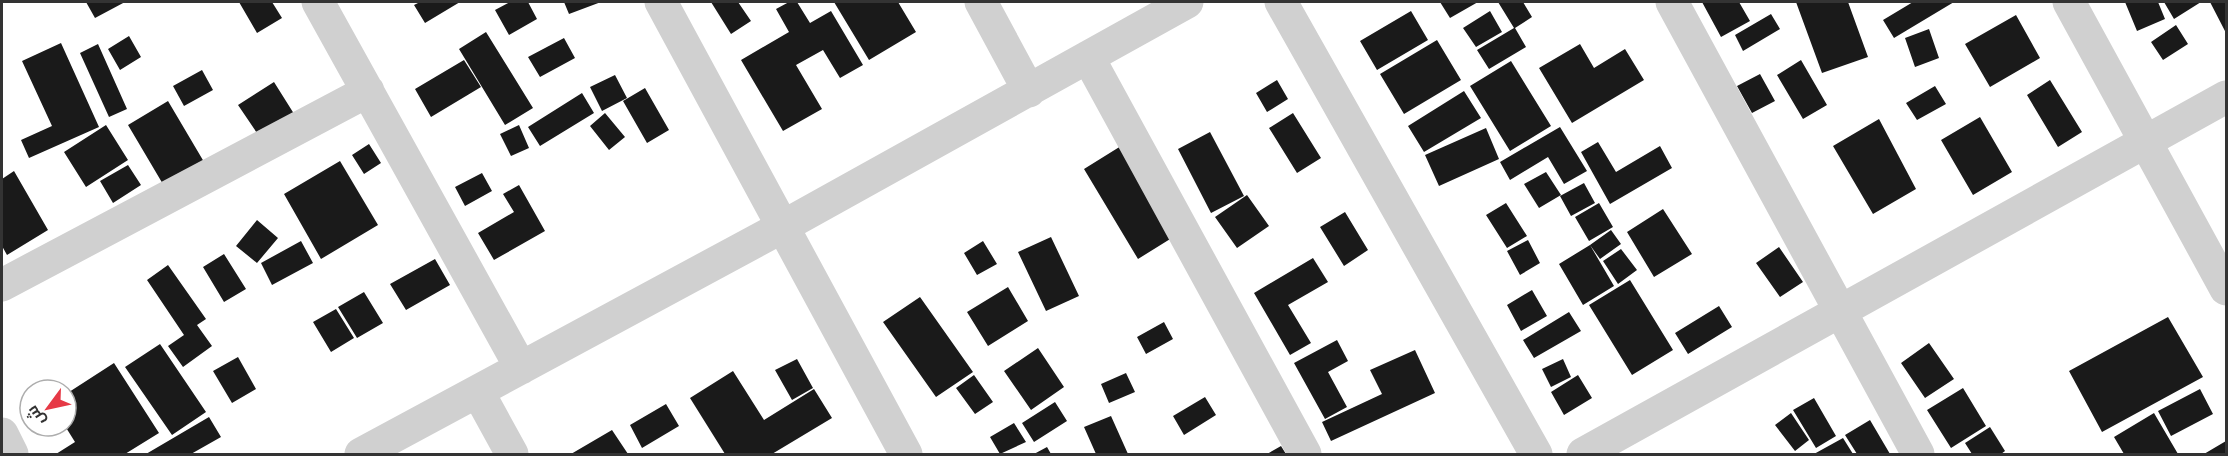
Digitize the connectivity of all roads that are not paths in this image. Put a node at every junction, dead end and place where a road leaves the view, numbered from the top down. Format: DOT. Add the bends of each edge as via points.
graph roads {
  1 [pos="318,2"];
  2 [pos="662,2"];
  3 [pos="981,2"];
  4 [pos="1187,2"];
  5 [pos="1281,2"];
  6 [pos="1672,2"];
  7 [pos="2069,2"];
  8 [pos="1088,57"];
  9 [pos="368,91"];
  10 [pos="1029,91"];
  11 [pos="2226,97"];
  12 [pos="2146,140"];
  13 [pos="782,227"];
  14 [pos="2,285"];
  15 [pos="2226,289"];
  16 [pos="1840,310"];
  17 [pos="521,368"];
  18 [pos="478,392"];
  19 [pos="2,434"];
  20 [pos="12,454"];
  21 [pos="361,454"];
  22 [pos="512,454"];
  23 [pos="906,454"];
  24 [pos="1305,454"];
  25 [pos="1536,454"];
  26 [pos="1583,454"];
  27 [pos="1918,454"];
  1 -- 9 [label="street"];
  2 -- 13 [label="street"];
  3 -- 10 [label="street"];
  4 -- 8 [label="street"];
  5 -- 25 [label="street"];
  6 -- 16 [label="street"];
  7 -- 12 [label="street"];
  8 -- 10 [label="street"];
  8 -- 24 [label="street"];
  9 -- 14 [label="street"];
  9 -- 17 [label="street"];
  10 -- 13 [label="street"];
  11 -- 12 [label="street"];
  12 -- 15 [label="street"];
  12 -- 16 [label="street"];
  13 -- 17 [label="street"];
  13 -- 23 [label="street"];
  16 -- 26 [label="street"];
  16 -- 27 [label="street"];
  17 -- 18 [label="street"];
  18 -- 21 [label="street"];
  18 -- 22 [label="street"];
  19 -- 20 [label="street"];
}
